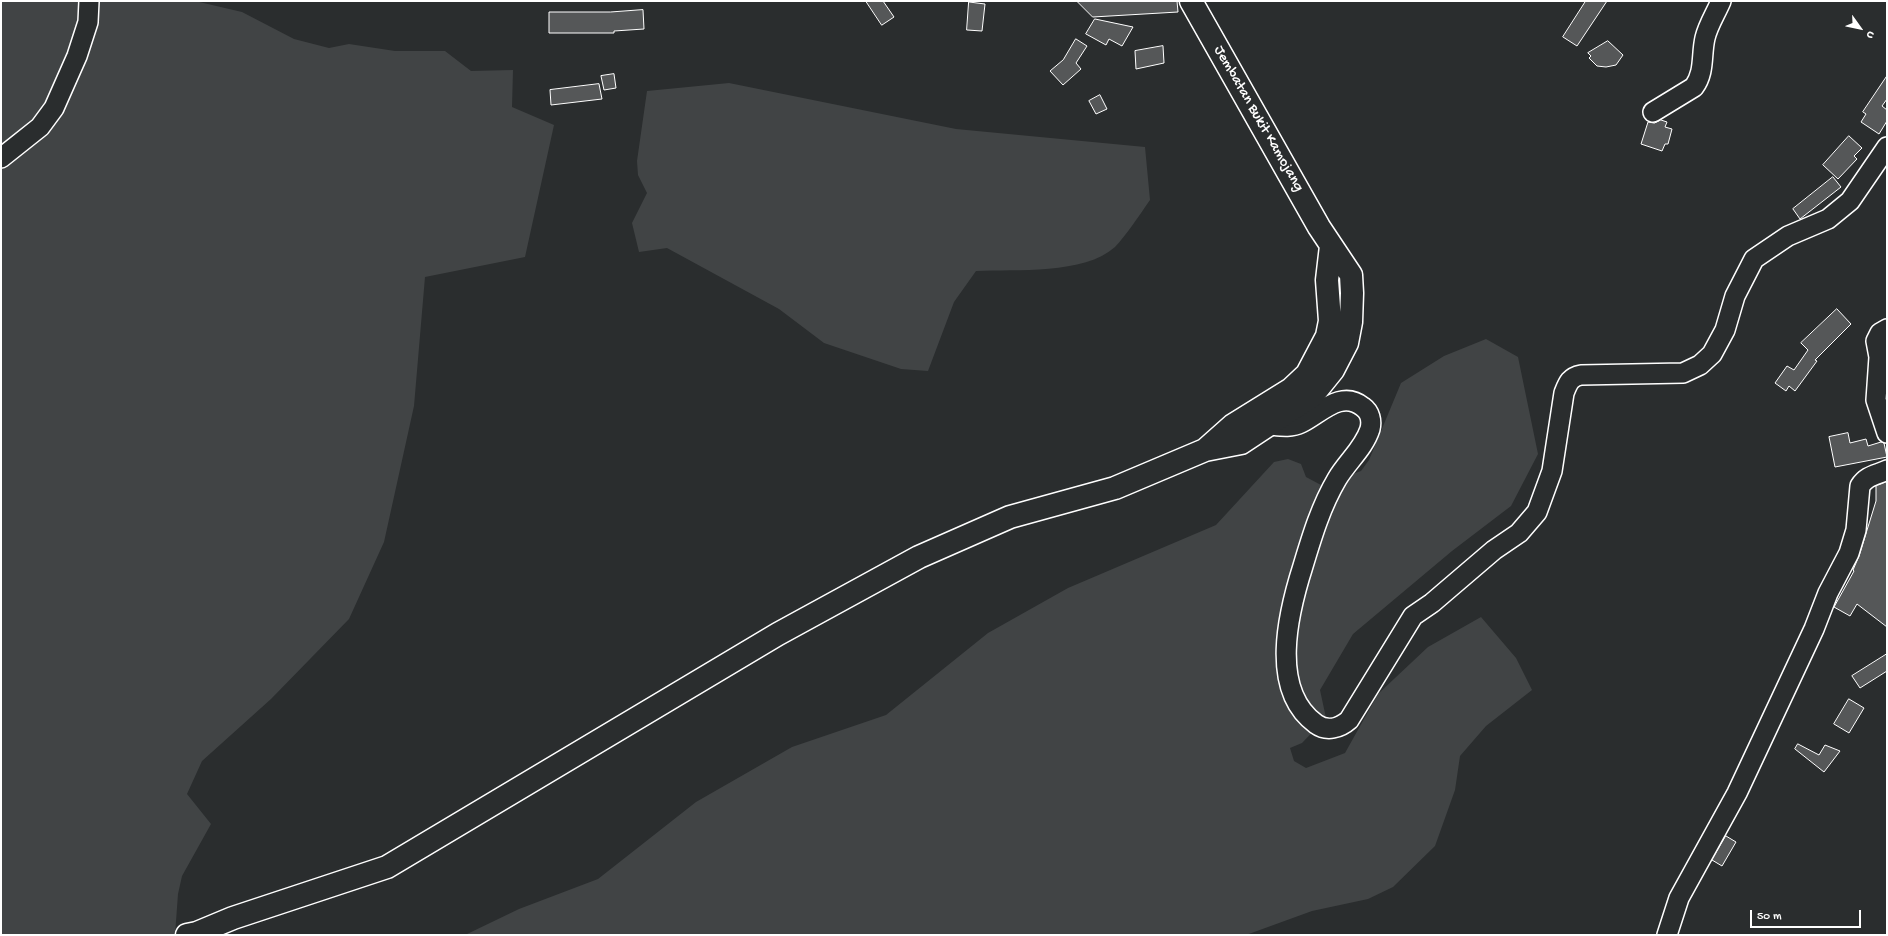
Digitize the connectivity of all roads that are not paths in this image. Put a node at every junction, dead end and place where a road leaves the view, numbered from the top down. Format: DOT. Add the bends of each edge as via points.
graph roads {
  1 [pos="89,1"];
  2 [pos="1721,1"];
  3 [pos="1194,5"];
  4 [pos="1653,112"];
  5 [pos="1887,147"];
  6 [pos="1,158"];
  7 [pos="1331,246"];
  8 [pos="1887,329"];
  9 [pos="1269,425"];
  10 [pos="1887,433"];
  11 [pos="1205,450"];
  12 [pos="1887,470"];
  13 [pos="194,934"];
  14 [pos="1667,935"];
  1 -- 6 [label="street" via="88,22 82,42 54,108 40,127"];
  2 -- 4 [label="street" via="1705,38 1701,73 1697,83"];
  3 -- 7 [label="main road, Jembatan Bukit Kamojang"];
  5 -- 9 [label="street" via="1850,201 1828,219 1788,236 1754,259 1735,296 1725,330 1712,354 1700,365 1683,373 1582,375 1574,376 1569,381 1564,393 1552,471 1537,512 1519,533 1494,550 1413,616 1349,720 1341,727 1331,729 1318,726 1294,698 1287,673 1286,640 1293,599 1319,515 1338,478 1366,440 1370,418 1363,407 1353,401 1344,401 1328,405 1301,424 1288,427"];
  7 -- 9 [label="main road, Jembatan Bukit Kamojang" via="1351,275 1351,322 1347,343 1333,370 1312,396"];
  7 -- 11 [label="main road" via="1328,280 1330,322 1327,336 1307,374 1291,389 1233,425"];
  8 -- 10 [label="street" via="1880,333 1876,341 1879,357 1876,400"];
  9 -- 11 [label="main road, Jembatan Bukit Kamojang" via="1241,443"];
  11 -- 13 [label="main road" via="1115,488 1010,517 918,557 778,634 387,867 233,918"];
  12 -- 14 [label="street" via="1876,473 1860,486 1856,530 1849,553 1828,593 1737,793 1679,898"];
}
